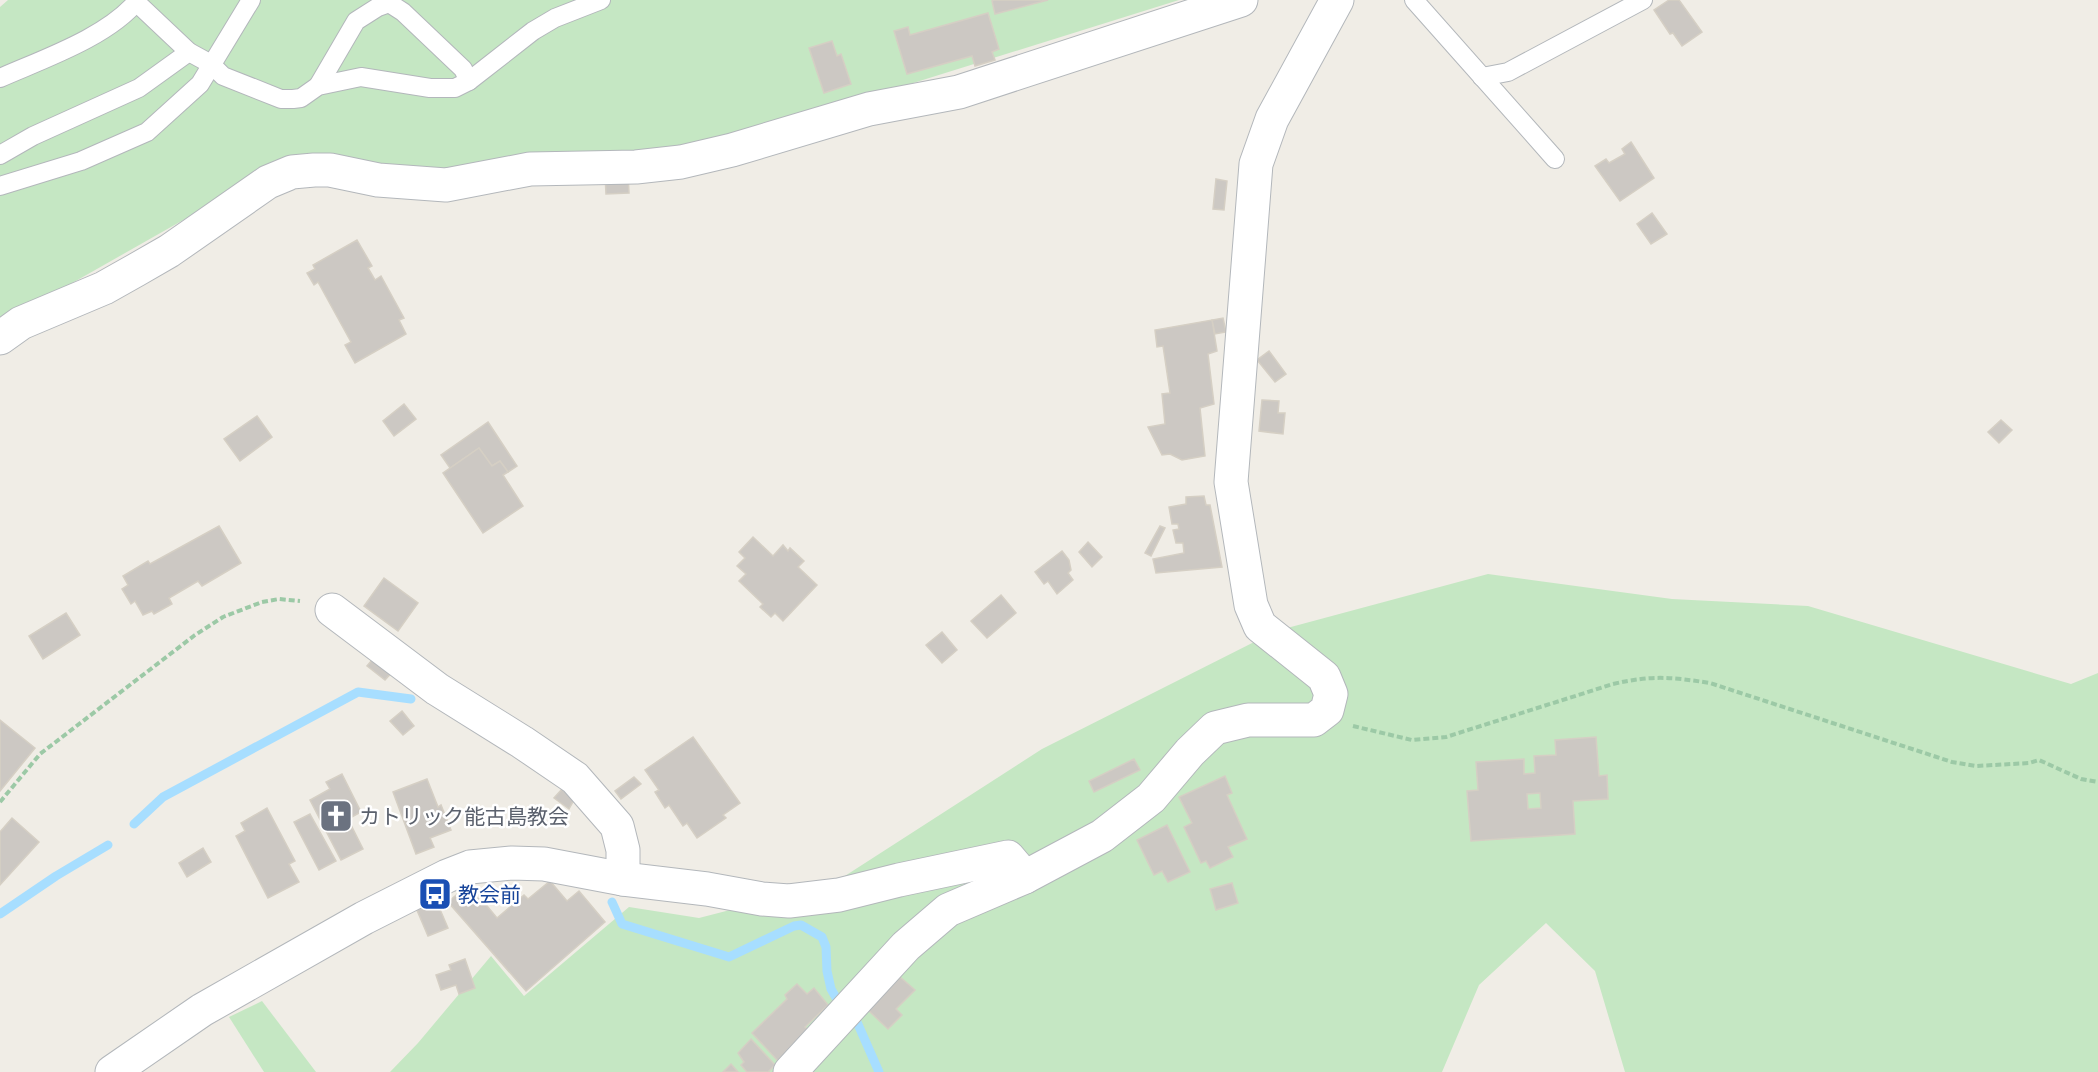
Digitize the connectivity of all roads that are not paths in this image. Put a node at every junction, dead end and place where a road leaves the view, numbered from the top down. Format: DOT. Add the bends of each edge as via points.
graph roads {
  1 [pos="251,0"];
  2 [pos="601,0"];
  3 [pos="1241,0"];
  4 [pos="1337,0"];
  5 [pos="1414,0"];
  6 [pos="1643,0"];
  7 [pos="137,1"];
  8 [pos="389,2"];
  9 [pos="189,52"];
  10 [pos="211,64"];
  11 [pos="1482,77"];
  12 [pos="0,78"];
  13 [pos="469,81"];
  14 [pos="318,86"];
  15 [pos="0,155"];
  16 [pos="1555,159"];
  17 [pos="0,186"];
  18 [pos="0,338"];
  19 [pos="332,610"];
  20 [pos="1025,877"];
  21 [pos="623,879"];
  22 [pos="112,1072"];
  23 [pos="790,1072"];
  1 -- 10 [label="lane"];
  2 -- 13 [label="lane" via="533,31"];
  3 -- 18 [label="street" via="959,92 868,109 681,162 530,169 446,185 378,180 330,170 292,172 268,182 136,270 21,323"];
  4 -- 20 [label="street" via="1272,119 1256,164 1231,482 1251,606 1260,626 1324,677 1331,694 1327,710 1314,720 1248,720 1215,728 1151,798 1102,836"];
  5 -- 11 [label="lane"];
  6 -- 11 [label="lane" via="1508,72"];
  7 -- 9 [label="lane"];
  7 -- 12 [label="lane" via="115,21 77,45"];
  8 -- 13 [label="lane" via="463,69"];
  8 -- 14 [label="lane" via="356,21"];
  9 -- 10 [label="lane"];
  9 -- 15 [label="lane" via="139,88"];
  10 -- 14 [label="lane" via="223,76 281,99 301,98"];
  10 -- 17 [label="lane" via="200,84 147,132 81,160"];
  11 -- 16 [label="lane"];
  13 -- 14 [label="lane" via="455,88 430,88 361,77"];
  19 -- 21 [label="street" via="437,689 576,778 616,825 623,850"];
  20 -- 21 [label="street" via="1008,857 839,895 789,901"];
  20 -- 23 [label="street" via="948,910 906,946"];
  21 -- 22 [label="street" via="544,864 470,867 364,918 202,1010"];
}
